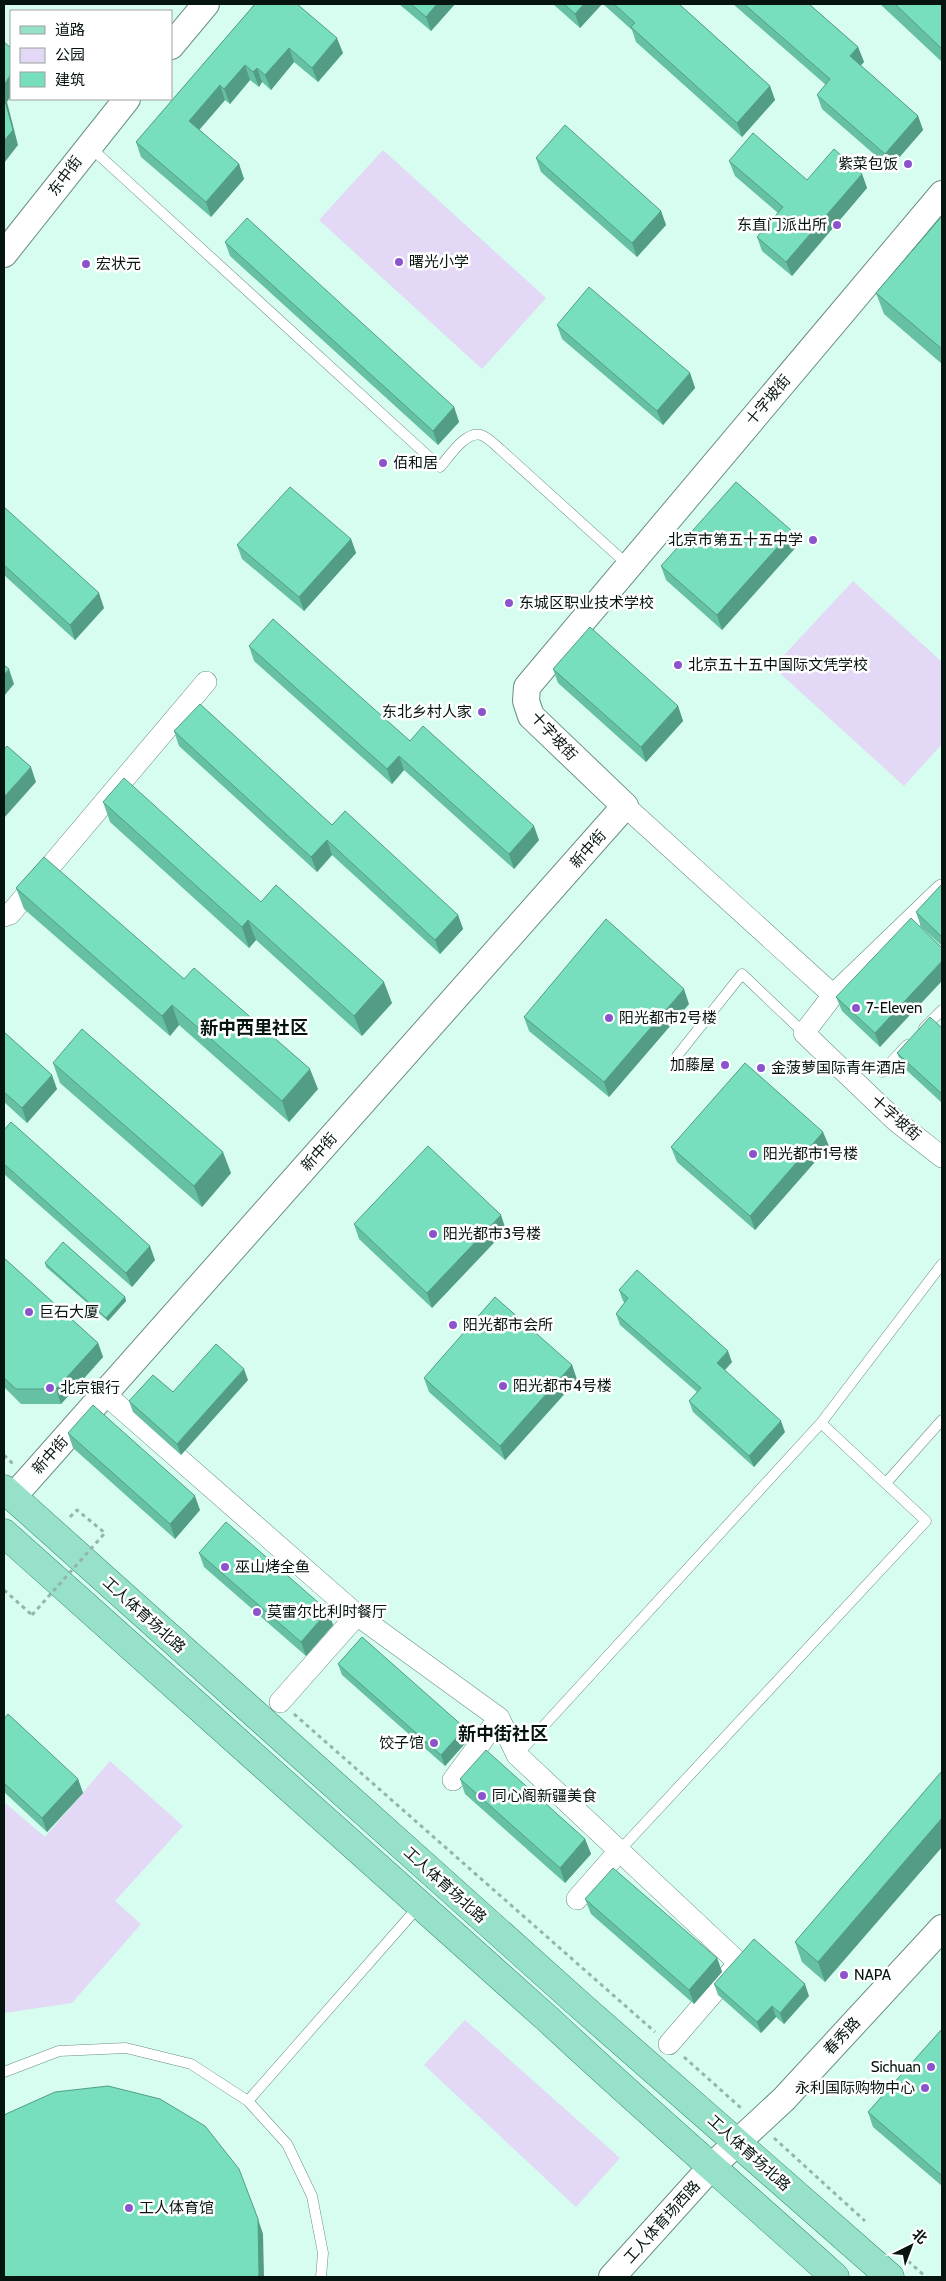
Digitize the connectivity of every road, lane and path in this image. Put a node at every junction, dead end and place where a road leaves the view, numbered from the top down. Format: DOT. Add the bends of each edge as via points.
graph roads {
  1 [pos="206,4"];
  2 [pos="172,45"];
  3 [pos="126,100"];
  4 [pos="88,146"];
  5 [pos="942,194"];
  6 [pos="4,254"];
  7 [pos="628,565"];
  8 [pos="206,682"];
  9 [pos="625,806"];
  10 [pos="942,890"];
  11 [pos="4,916"];
  12 [pos="834,995"];
  13 [pos="942,1010"];
  14 [pos="804,1033"];
  15 [pos="677,1056"];
  16 [pos="882,1072"];
  17 [pos="942,1157"];
  18 [pos="942,1264"];
  19 [pos="105,1394"];
  20 [pos="942,1420"];
  21 [pos="821,1423"];
  22 [pos="4,1455"];
  23 [pos="886,1483"];
  24 [pos="15,1488"];
  25 [pos="63,1511"];
  26 [pos="70,1518"];
  27 [pos="78,1524"];
  28 [pos="4,1533"];
  29 [pos="92,1537"];
  30 [pos="100,1544"];
  31 [pos="4,1590"];
  32 [pos="357,1615"];
  33 [pos="280,1702"];
  34 [pos="499,1718"];
  35 [pos="517,1755"];
  36 [pos="453,1780"];
  37 [pos="620,1850"];
  38 [pos="577,1899"];
  39 [pos="420,1905"];
  40 [pos="942,1928"];
  41 [pos="669,2044"];
  42 [pos="4,2072"];
  43 [pos="248,2101"];
  44 [pos="759,2124"];
  45 [pos="738,2142"];
  46 [pos="712,2166"];
  47 [pos="870,2225"];
  48 [pos="897,2268"];
  49 [pos="321,2277"];
  50 [pos="612,2277"];
  51 [pos="835,2277"];
  52 [pos="926,2277"];
  1 -- 2 [label="street"];
  3 -- 4 [label="street, 东中街"];
  4 -- 6 [label="street, 东中街"];
  4 -- 7 [label="lane" via="440,467 464,440 481,435"];
  5 -- 7 [label="street, 十字坡街"];
  7 -- 9 [label="street, 十字坡街" via="527,687 526,701 531,716"];
  8 -- 11 [label="street" via="10,914"];
  9 -- 12 [label="street, 十字坡街"];
  9 -- 19 [label="street, 新中街"];
  10 -- 12 [label="street"];
  12 -- 14 [label="street"];
  13 -- 16 [label="lane"];
  14 -- 15 [label="lane" via="742,974"];
  14 -- 17 [label="street, 十字坡街" via="896,1121"];
  18 -- 21 [label="lane"];
  19 -- 24 [label="street, 新中街"];
  19 -- 32 [label="street"];
  20 -- 23 [label="lane"];
  21 -- 23 [label="lane"];
  21 -- 35 [label="lane"];
  22 -- 24 [label="path"];
  23 -- 37 [label="lane" via="926,1521"];
  24 -- 45 [label="main road, 工人体育场北路" via="574,1999"];
  25 -- 26 [label="path"];
  26 -- 27 [label="path"];
  26 -- 31 [label="path, bridge" via="77,1510 104,1533 32,1615"];
  28 -- 39 [label="main road"];
  29 -- 30 [label="path"];
  32 -- 33 [label="street"];
  32 -- 34 [label="street"];
  33 -- 41 [label="path"];
  34 -- 35 [label="street"];
  34 -- 36 [label="street"];
  35 -- 37 [label="street"];
  37 -- 38 [label="street"];
  37 -- 41 [label="street" via="739,1963"];
  39 -- 43 [label="lane"];
  39 -- 46 [label="main road"];
  40 -- 44 [label="street, 春秀路"];
  41 -- 44 [label="path"];
  42 -- 43 [label="lane" via="59,2051 126,2048 191,2064"];
  43 -- 49 [label="lane" via="287,2144 312,2196 323,2253"];
  44 -- 45 [label="street, 春秀路"];
  44 -- 47 [label="path"];
  45 -- 46 [label="street, 工人体育场西路"];
  45 -- 48 [label="main road, 工人体育场北路"];
  46 -- 50 [label="street, 工人体育场西路"];
  46 -- 51 [label="main road"];
  48 -- 52 [label="path"];
}
